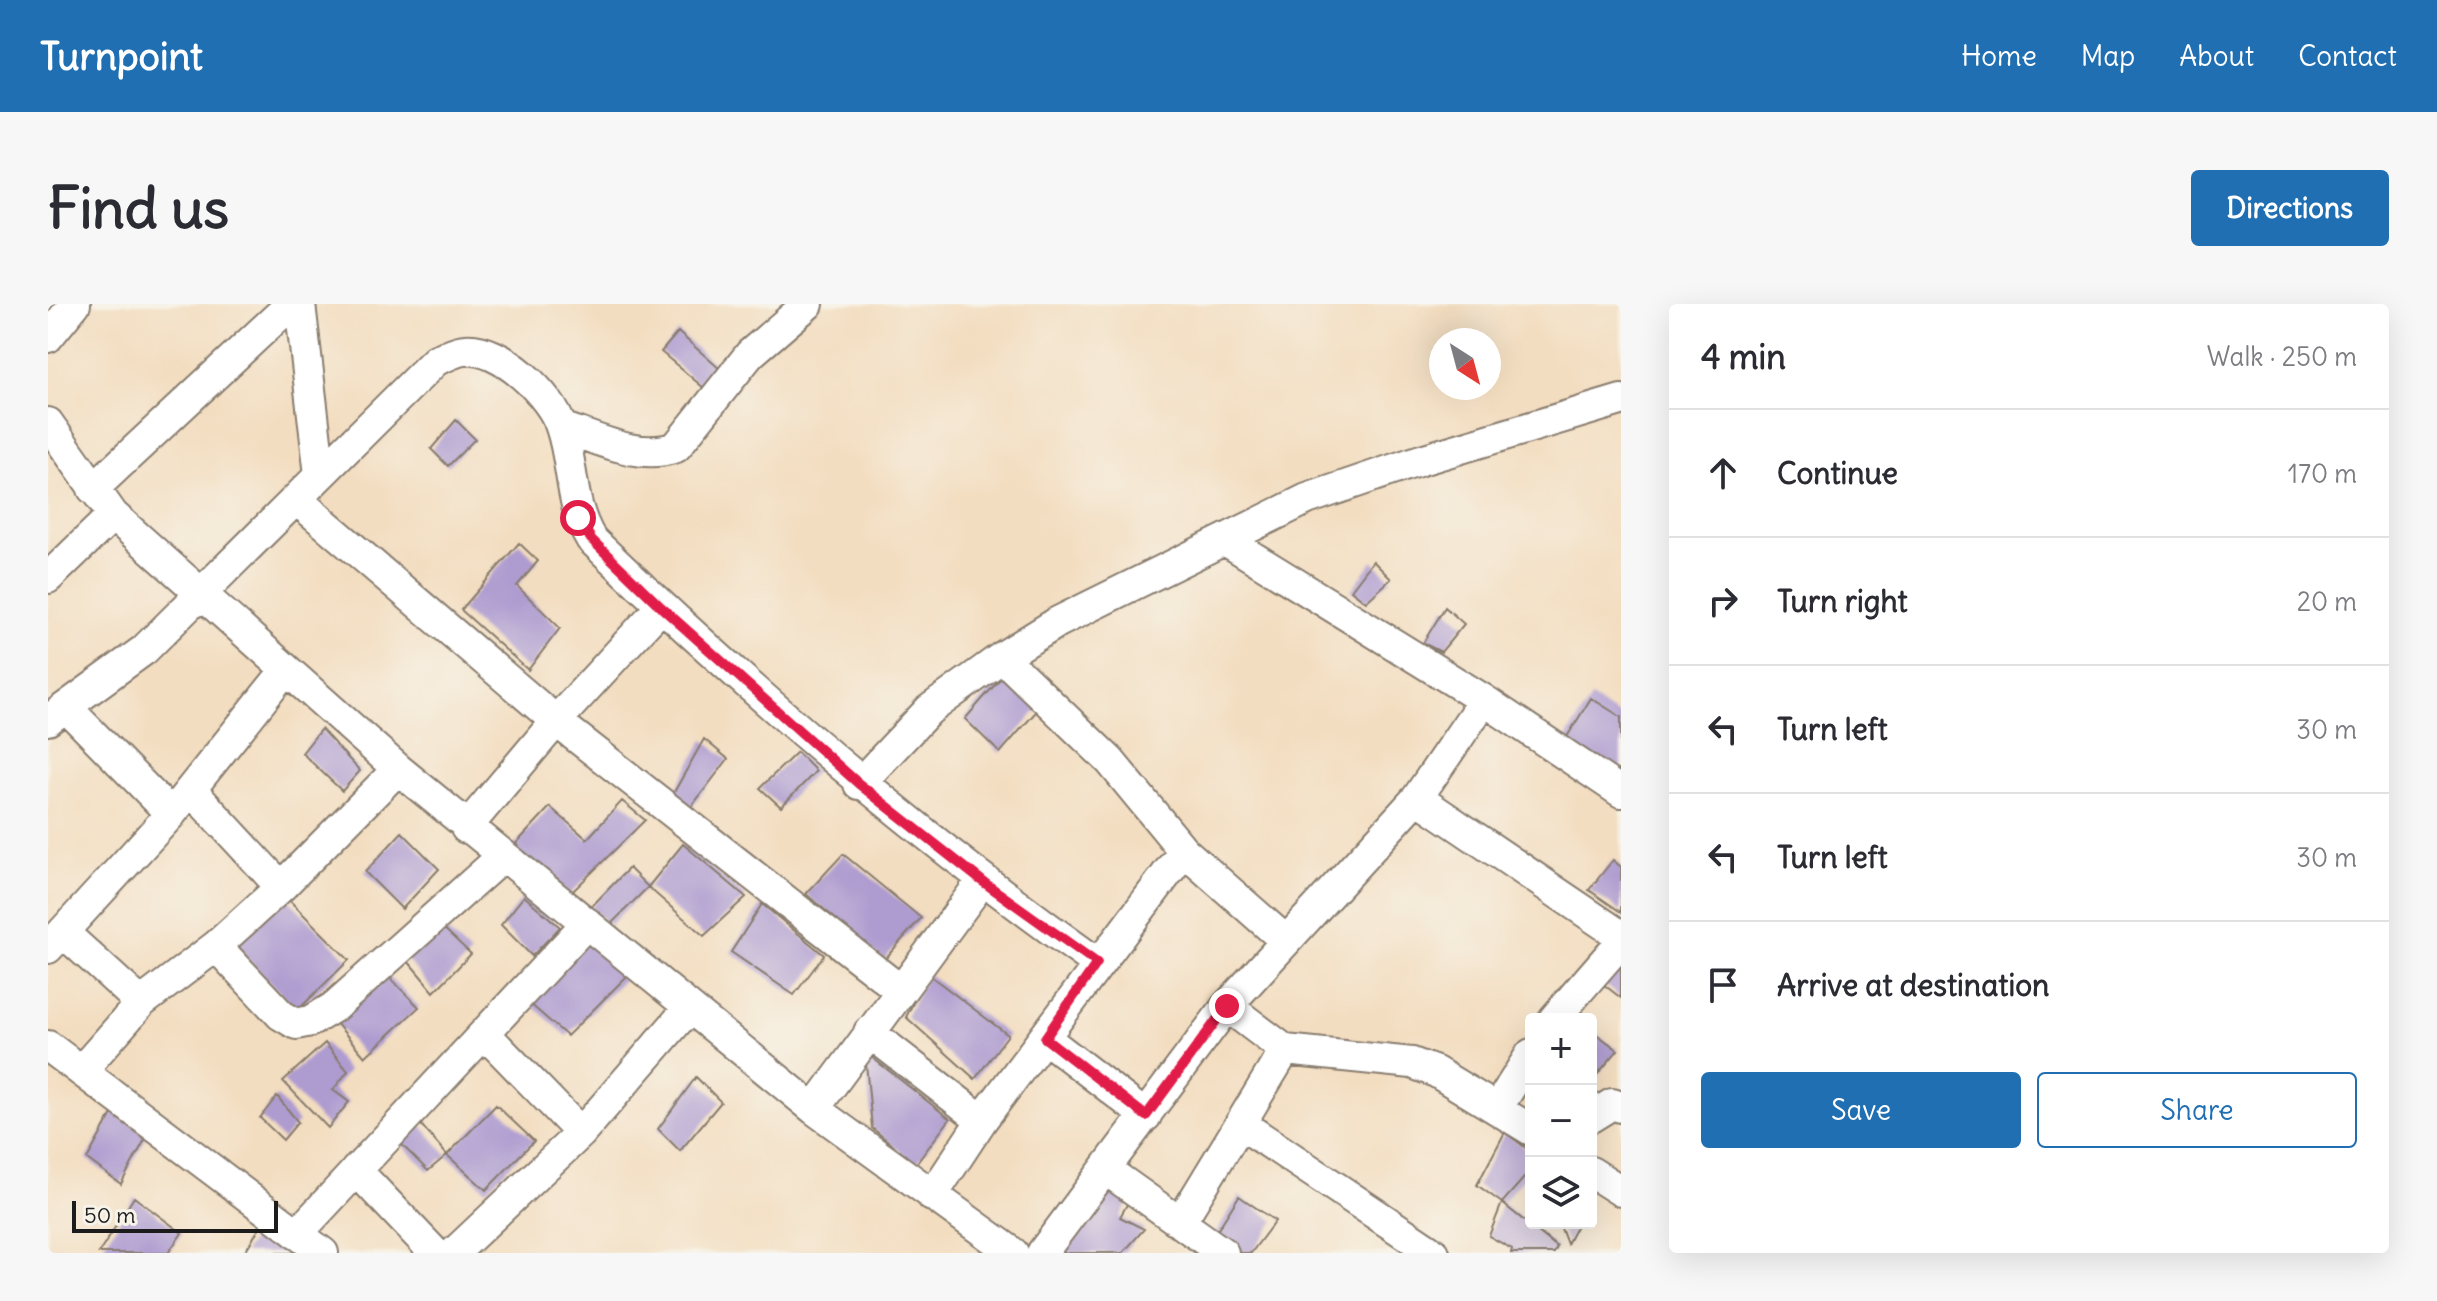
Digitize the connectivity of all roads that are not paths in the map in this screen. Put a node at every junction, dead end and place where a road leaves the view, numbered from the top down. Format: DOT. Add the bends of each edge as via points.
graph roads {
  1 [pos="75,304"];
  2 [pos="291,304"];
  3 [pos="300,304"];
  4 [pos="808,304"];
  5 [pos="48,337"];
  6 [pos="1621,400"];
  7 [pos="48,423"];
  8 [pos="561,427"];
  9 [pos="320,475"];
  10 [pos="93,489"];
  11 [pos="296,499"];
  12 [pos="113,515"];
  13 [pos="1225,540"];
  14 [pos="48,578"];
  15 [pos="200,594"];
  16 [pos="661,607"];
  17 [pos="1002,657"];
  18 [pos="286,670"];
  19 [pos="1484,700"];
  20 [pos="57,714"];
  21 [pos="556,721"];
  22 [pos="398,769"];
  23 [pos="859,784"];
  24 [pos="192,791"];
  25 [pos="1621,792"];
  26 [pos="1417,798"];
  27 [pos="171,814"];
  28 [pos="466,828"];
  29 [pos="1184,851"];
  30 [pos="503,856"];
  31 [pos="982,881"];
  32 [pos="281,887"];
  33 [pos="587,923"];
  34 [pos="1621,936"];
  35 [pos="56,941"];
  36 [pos="1286,941"];
  37 [pos="1621,942"];
  38 [pos="216,946"];
  39 [pos="1097,963"];
  40 [pos="900,990"];
  41 [pos="141,1003"];
  42 [pos="1227,1006"];
  43 [pos="689,1008"];
  44 [pos="1559,1013"];
  45 [pos="869,1032"];
  46 [pos="485,1034"];
  47 [pos="1045,1038"];
  48 [pos="48,1046"];
  49 [pos="1285,1050"];
  50 [pos="1525,1064"];
  51 [pos="81,1071"];
  52 [pos="1498,1107"];
  53 [pos="1621,1107"];
  54 [pos="814,1109"];
  55 [pos="1597,1113"];
  56 [pos="1146,1116"];
  57 [pos="982,1120"];
  58 [pos="1241,1124"];
  59 [pos="1525,1126"];
  60 [pos="581,1133"];
  61 [pos="1105,1169"];
  62 [pos="356,1170"];
  63 [pos="1597,1176"];
  64 [pos="1621,1191"];
  65 [pos="932,1196"];
  66 [pos="1180,1223"];
  67 [pos="297,1234"];
  68 [pos="323,1253"];
  69 [pos="435,1253"];
  70 [pos="454,1253"];
  71 [pos="1013,1253"];
  72 [pos="1042,1253"];
  73 [pos="1223,1253"];
  74 [pos="1434,1253"];
  1 -- 5 [label="street"];
  2 -- 10 [label="street"];
  3 -- 9 [label="street"];
  4 -- 8 [label="street" via="750,354 676,447 641,452"];
  6 -- 13 [label="street" via="1336,489"];
  7 -- 10 [label="street"];
  8 -- 9 [label="street" via="554,410 513,366 491,354 465,350 436,360"];
  8 -- 16 [label="street" via="578,518 591,539"];
  9 -- 11 [label="street"];
  10 -- 12 [label="street"];
  11 -- 15 [label="street"];
  11 -- 21 [label="street"];
  12 -- 14 [label="street"];
  12 -- 15 [label="street"];
  13 -- 17 [label="street" via="1058,622"];
  13 -- 19 [label="street"];
  15 -- 18 [label="street"];
  15 -- 20 [label="street" via="144,650"];
  16 -- 21 [label="street"];
  16 -- 23 [label="street"];
  17 -- 23 [label="street" via="929,710"];
  17 -- 29 [label="street" via="1110,761"];
  18 -- 22 [label="street"];
  18 -- 24 [label="street"];
  19 -- 25 [label="street"];
  19 -- 26 [label="street"];
  20 -- 27 [label="street"];
  21 -- 28 [label="street"];
  21 -- 40 [label="street"];
  22 -- 28 [label="street"];
  22 -- 32 [label="street"];
  23 -- 31 [label="street"];
  24 -- 27 [label="street"];
  24 -- 32 [label="street"];
  26 -- 34 [label="street"];
  26 -- 36 [label="street"];
  27 -- 35 [label="street"];
  28 -- 30 [label="street"];
  29 -- 36 [label="street"];
  29 -- 39 [label="street"];
  30 -- 33 [label="street"];
  30 -- 38 [label="street" via="334,1007 311,1021 296,1024 281,1015"];
  31 -- 39 [label="street"];
  31 -- 40 [label="street"];
  32 -- 38 [label="street"];
  33 -- 43 [label="street"];
  33 -- 46 [label="street"];
  35 -- 41 [label="street"];
  36 -- 42 [label="street"];
  37 -- 44 [label="street"];
  38 -- 41 [label="street"];
  39 -- 47 [label="street"];
  40 -- 45 [label="street"];
  41 -- 51 [label="street"];
  42 -- 49 [label="street"];
  42 -- 56 [label="street"];
  43 -- 54 [label="street"];
  43 -- 60 [label="street"];
  45 -- 54 [label="street"];
  45 -- 57 [label="street"];
  46 -- 60 [label="street"];
  46 -- 62 [label="street"];
  47 -- 56 [label="street"];
  47 -- 57 [label="street"];
  48 -- 51 [label="street"];
  49 -- 52 [label="street" via="1412,1063"];
  49 -- 58 [label="street"];
  50 -- 52 [label="street"];
  51 -- 67 [label="street"];
  52 -- 59 [label="street"];
  53 -- 55 [label="street" via="1612,1104"];
  54 -- 65 [label="street"];
  56 -- 61 [label="street"];
  57 -- 65 [label="street"];
  58 -- 66 [label="street"];
  58 -- 74 [label="street"];
  60 -- 70 [label="street"];
  61 -- 66 [label="street"];
  61 -- 72 [label="street"];
  62 -- 67 [label="street"];
  62 -- 69 [label="street"];
  63 -- 64 [label="street"];
  65 -- 71 [label="street"];
  66 -- 73 [label="street"];
  67 -- 68 [label="street"];
}
